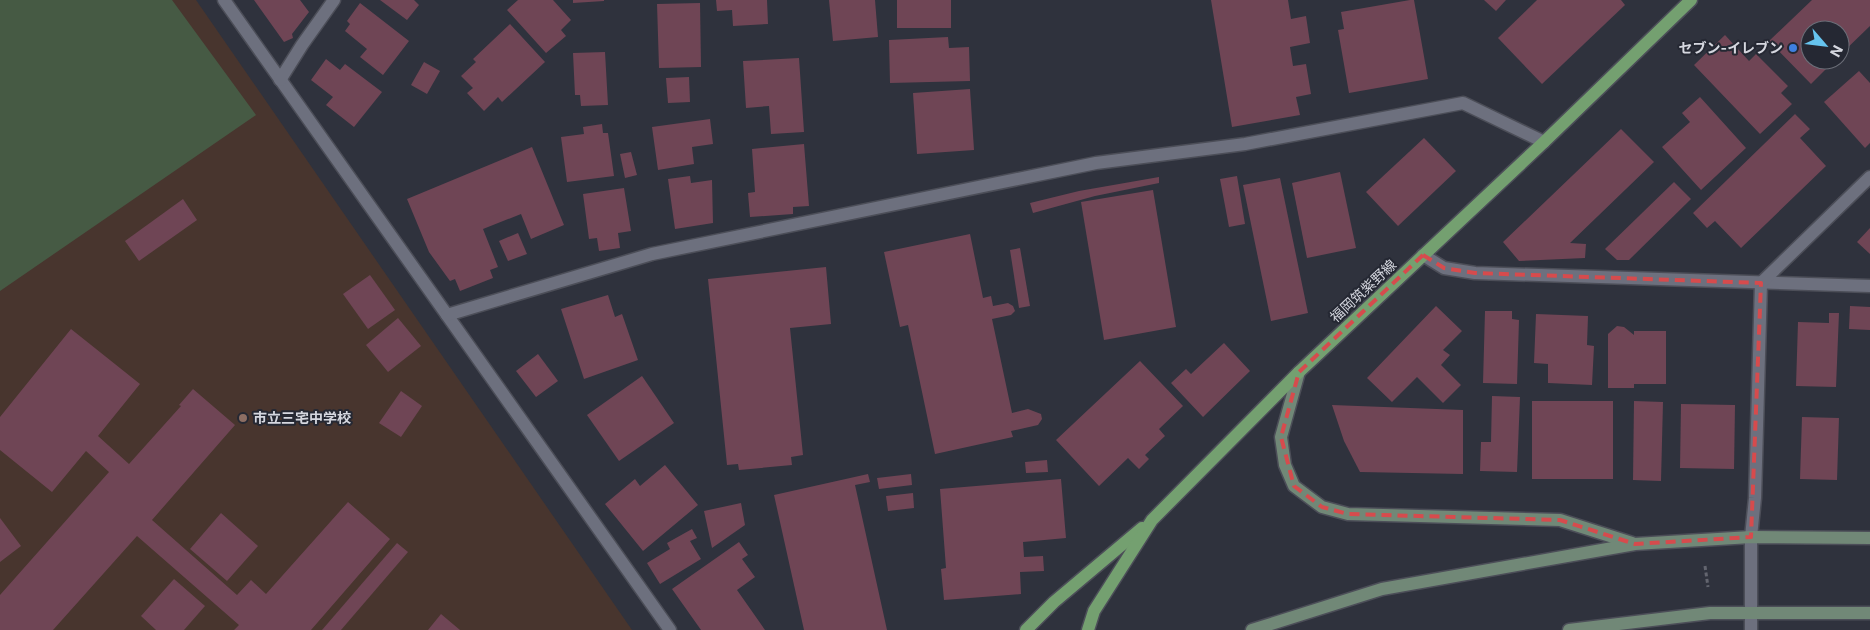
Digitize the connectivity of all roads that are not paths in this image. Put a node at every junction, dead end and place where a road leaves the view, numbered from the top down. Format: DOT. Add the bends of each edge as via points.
graph roads {
  1 [pos="224,0"];
  2 [pos="334,0"];
  3 [pos="1691,0"];
  4 [pos="280,80"];
  5 [pos="1544,142"];
  6 [pos="1870,177"];
  7 [pos="1423,255"];
  8 [pos="1761,283"];
  9 [pos="1870,286"];
  10 [pos="447,315"];
  11 [pos="1299,372"];
  12 [pos="1152,520"];
  13 [pos="1751,537"];
  14 [pos="1870,538"];
  15 [pos="1634,544"];
  16 [pos="1750,613"];
  17 [pos="1870,613"];
  18 [pos="670,630"];
  19 [pos="1026,630"];
  20 [pos="1088,630"];
  21 [pos="1252,630"];
  22 [pos="1569,630"];
  23 [pos="1750,630"];
  1 -- 4 [label="street"];
  2 -- 4 [label="street"];
  3 -- 5 [label="main road, 福岡筑紫野線"];
  4 -- 10 [label="street"];
  5 -- 7 [label="main road, 福岡筑紫野線"];
  5 -- 10 [label="street" via="1463,103 1245,144 1096,163 652,254"];
  6 -- 8 [label="street"];
  7 -- 8 [label="street" via="1444,268 1475,273"];
  7 -- 11 [label="main road, 福岡筑紫野線"];
  8 -- 9 [label="street"];
  8 -- 13 [label="street"];
  10 -- 18 [label="street"];
  11 -- 12 [label="main road, 福岡筑紫野線"];
  11 -- 15 [label="street" via="1282,437 1286,465 1294,486 1322,507 1348,514 1560,520"];
  12 -- 19 [label="main road" via="1054,602"];
  12 -- 20 [label="main road, 福岡筑紫野線" via="1094,611"];
  13 -- 14 [label="street"];
  13 -- 15 [label="street"];
  13 -- 16 [label="street"];
  15 -- 21 [label="street" via="1382,589"];
  16 -- 17 [label="street"];
  16 -- 22 [label="street" via="1710,612"];
  16 -- 23 [label="street"];
}
